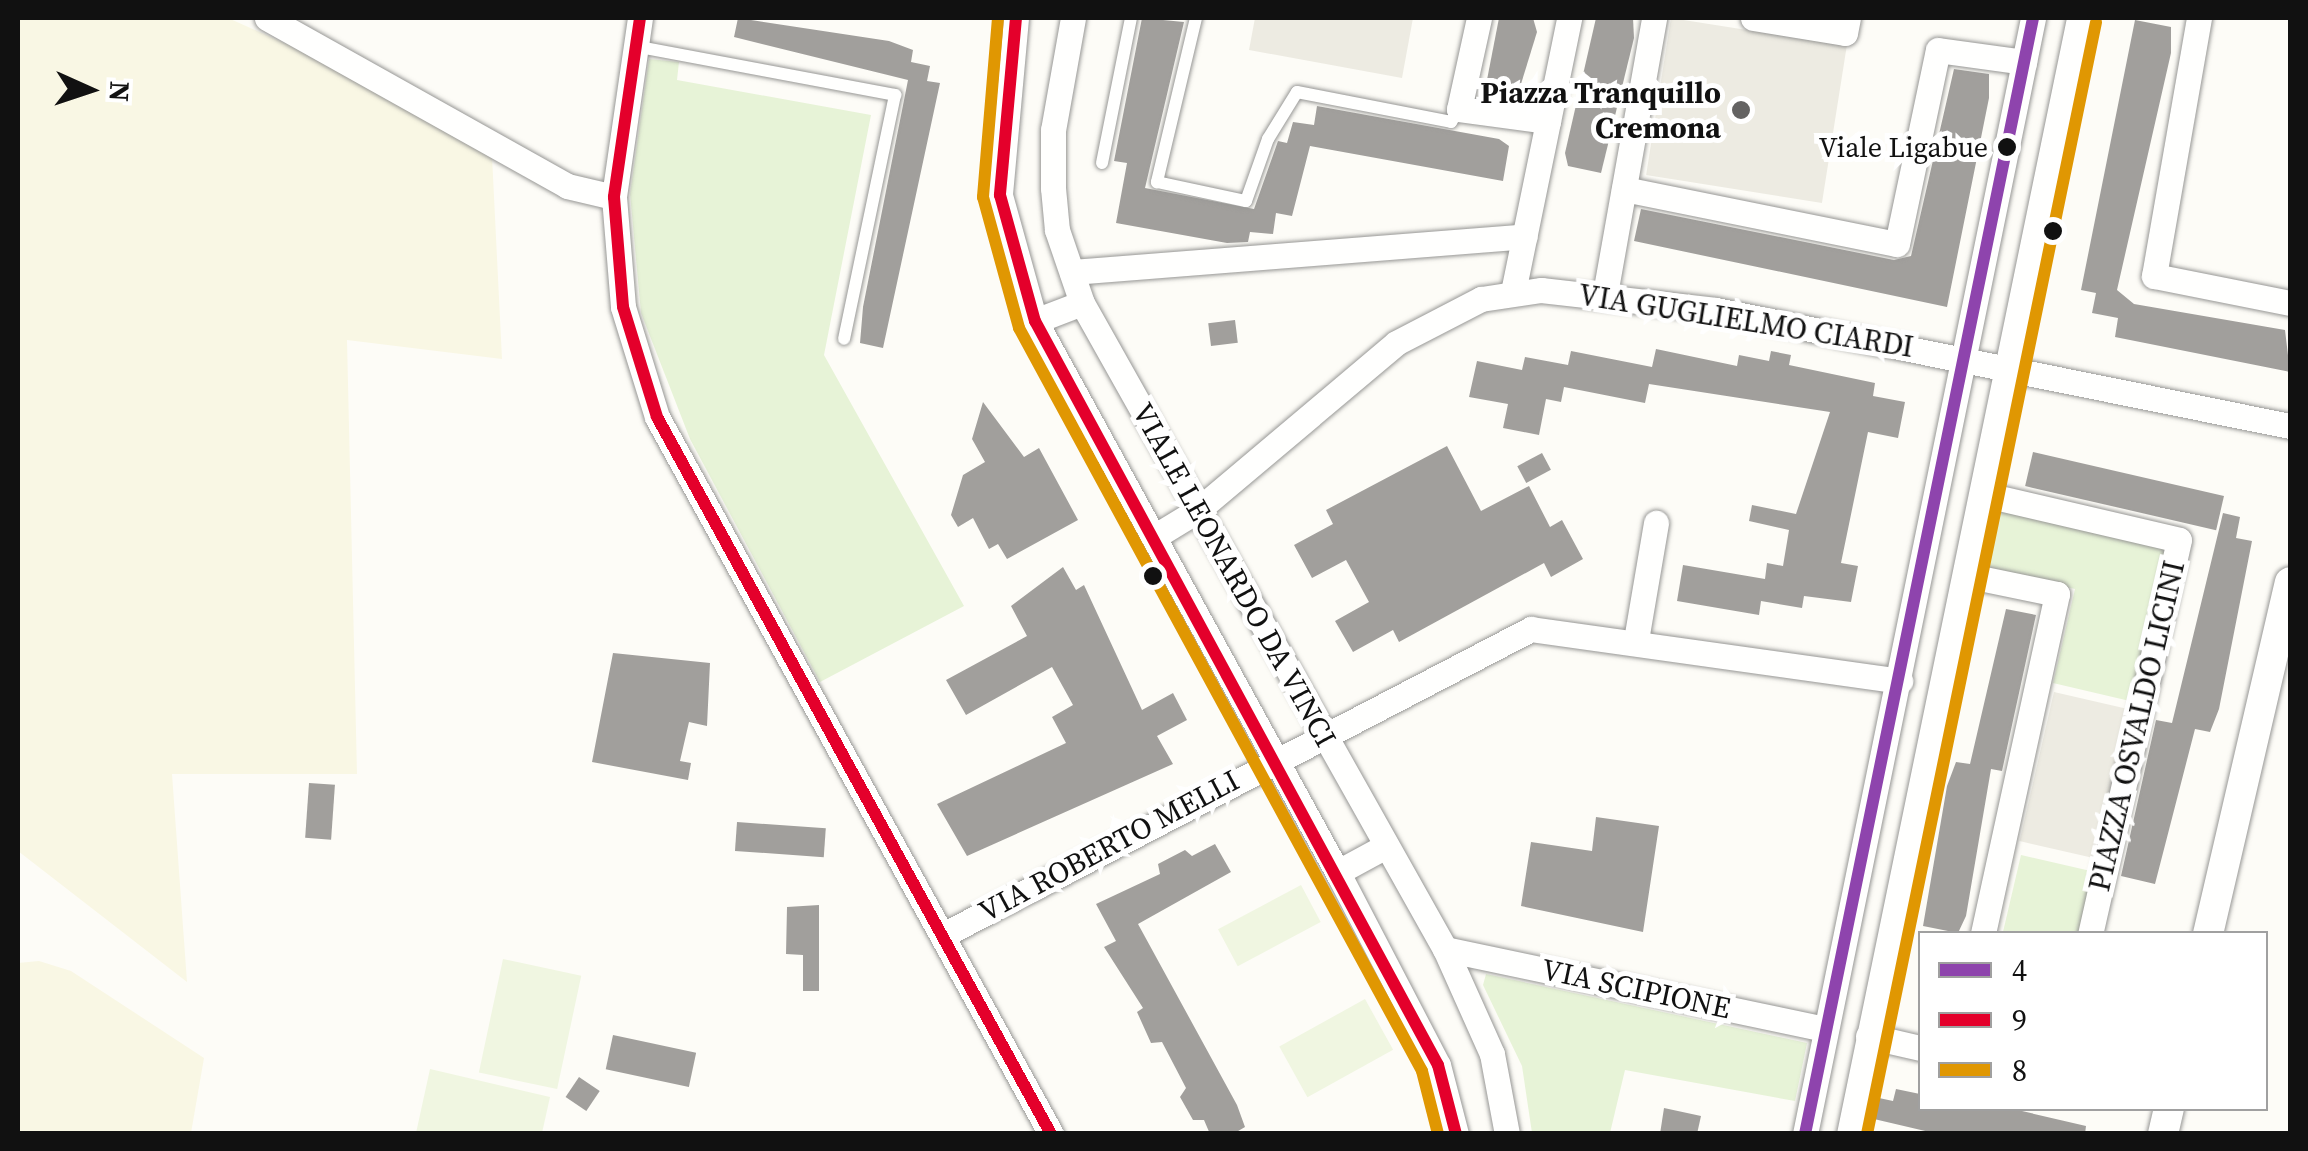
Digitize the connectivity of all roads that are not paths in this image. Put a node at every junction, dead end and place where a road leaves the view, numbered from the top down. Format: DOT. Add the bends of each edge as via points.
graph roads {
  1 [pos="267,18"];
  2 [pos="640,18"];
  3 [pos="1016,18"];
  4 [pos="1073,18"];
  5 [pos="1131,18"];
  6 [pos="1196,18"];
  7 [pos="1480,18"];
  8 [pos="1569,18"];
  9 [pos="1654,18"];
  10 [pos="1753,18"];
  11 [pos="1848,18"];
  12 [pos="2032,18"];
  13 [pos="2078,18"];
  14 [pos="2199,18"];
  15 [pos="634,46"];
  16 [pos="2024,62"];
  17 [pos="1459,109"];
  18 [pos="1548,121"];
  19 [pos="1102,163"];
  20 [pos="1624,189"];
  21 [pos="614,197"];
  22 [pos="1525,236"];
  23 [pos="1072,272"];
  24 [pos="1513,292"];
  25 [pos="1605,294"];
  26 [pos="1082,303"];
  27 [pos="2290,303"];
  28 [pos="1035,321"];
  29 [pos="844,339"];
  30 [pos="1964,358"];
  31 [pos="2009,369"];
  32 [pos="2290,426"];
  33 [pos="1982,494"];
  34 [pos="1198,510"];
  35 [pos="1656,524"];
  36 [pos="1154,537"];
  37 [pos="1965,576"];
  38 [pos="2290,582"];
  39 [pos="1636,640"];
  40 [pos="1900,681"];
  41 [pos="1323,737"];
  42 [pos="1274,757"];
  43 [pos="1386,846"];
  44 [pos="1338,872"];
  45 [pos="1984,931"];
  46 [pos="2091,931"];
  47 [pos="2209,931"];
  48 [pos="944,934"];
  49 [pos="1445,949"];
  50 [pos="1826,1029"];
  51 [pos="1868,1036"];
  52 [pos="1918,1048"];
  53 [pos="1051,1134"];
  54 [pos="1456,1134"];
  55 [pos="1506,1134"];
  56 [pos="1805,1134"];
  57 [pos="1849,1134"];
  1 -- 21 [label="street" via="567,186"];
  2 -- 15 [label="street"];
  3 -- 28 [label="street, VIALE LEONARDO DA VINCI" via="1000,196"];
  4 -- 23 [label="street, VIALE LEONARDO DA VINCI" via="1052,130 1057,230"];
  5 -- 19 [label="lane"];
  6 -- 17 [label="lane" via="1157,182 1246,201 1268,140 1297,92 1451,122"];
  7 -- 17 [label="street"];
  8 -- 18 [label="street"];
  9 -- 20 [label="street"];
  10 -- 11 [label="street" via="1845,33"];
  12 -- 16 [label="street"];
  13 -- 31 [label="street"];
  14 -- 27 [label="street" via="2154,276"];
  15 -- 21 [label="street"];
  15 -- 29 [label="lane" via="896,94"];
  16 -- 20 [label="street" via="1938,50 1898,244"];
  16 -- 30 [label="street"];
  17 -- 18 [label="street"];
  18 -- 22 [label="street"];
  20 -- 25 [label="street"];
  21 -- 48 [label="street" via="623,307 657,417"];
  22 -- 23 [label="street"];
  22 -- 24 [label="street"];
  23 -- 26 [label="street, VIALE LEONARDO DA VINCI"];
  24 -- 25 [label="street, VIA GUGLIELMO CIARDI"];
  24 -- 34 [label="street, VIA GUGLIELMO CIARDI" via="1481,300 1396,343"];
  25 -- 30 [label="street, VIA GUGLIELMO CIARDI"];
  26 -- 28 [label="street"];
  26 -- 34 [label="street, VIALE LEONARDO DA VINCI"];
  28 -- 36 [label="street, VIALE LEONARDO DA VINCI"];
  30 -- 31 [label="street, VIA GUGLIELMO CIARDI"];
  30 -- 40 [label="street"];
  31 -- 32 [label="street, VIA GUGLIELMO CIARDI"];
  31 -- 33 [label="street"];
  33 -- 37 [label="street"];
  33 -- 46 [label="street, PIAZZA OSVALDO LICINI" via="2179,540"];
  34 -- 36 [label="street, VIA GUGLIELMO CIARDI"];
  34 -- 41 [label="street, VIALE LEONARDO DA VINCI"];
  35 -- 39 [label="street"];
  36 -- 42 [label="street, VIALE LEONARDO DA VINCI"];
  37 -- 45 [label="street" via="2058,594"];
  37 -- 51 [label="street"];
  38 -- 47 [label="street"];
  39 -- 40 [label="street, VIA ROBERTO MELLI"];
  39 -- 41 [label="street, VIA ROBERTO MELLI" via="1531,629"];
  40 -- 50 [label="street"];
  41 -- 42 [label="street, VIA ROBERTO MELLI"];
  41 -- 43 [label="street, VIALE LEONARDO DA VINCI"];
  42 -- 44 [label="street, VIALE LEONARDO DA VINCI"];
  42 -- 48 [label="street, VIA ROBERTO MELLI"];
  43 -- 44 [label="street"];
  43 -- 49 [label="street, VIALE LEONARDO DA VINCI"];
  44 -- 54 [label="street, VIALE LEONARDO DA VINCI" via="1438,1065"];
  48 -- 53 [label="street"];
  49 -- 50 [label="street, VIA SCIPIONE"];
  49 -- 55 [label="street, VIALE LEONARDO DA VINCI" via="1492,1054"];
  50 -- 56 [label="street"];
  51 -- 52 [label="street"];
  51 -- 57 [label="street"];
}
